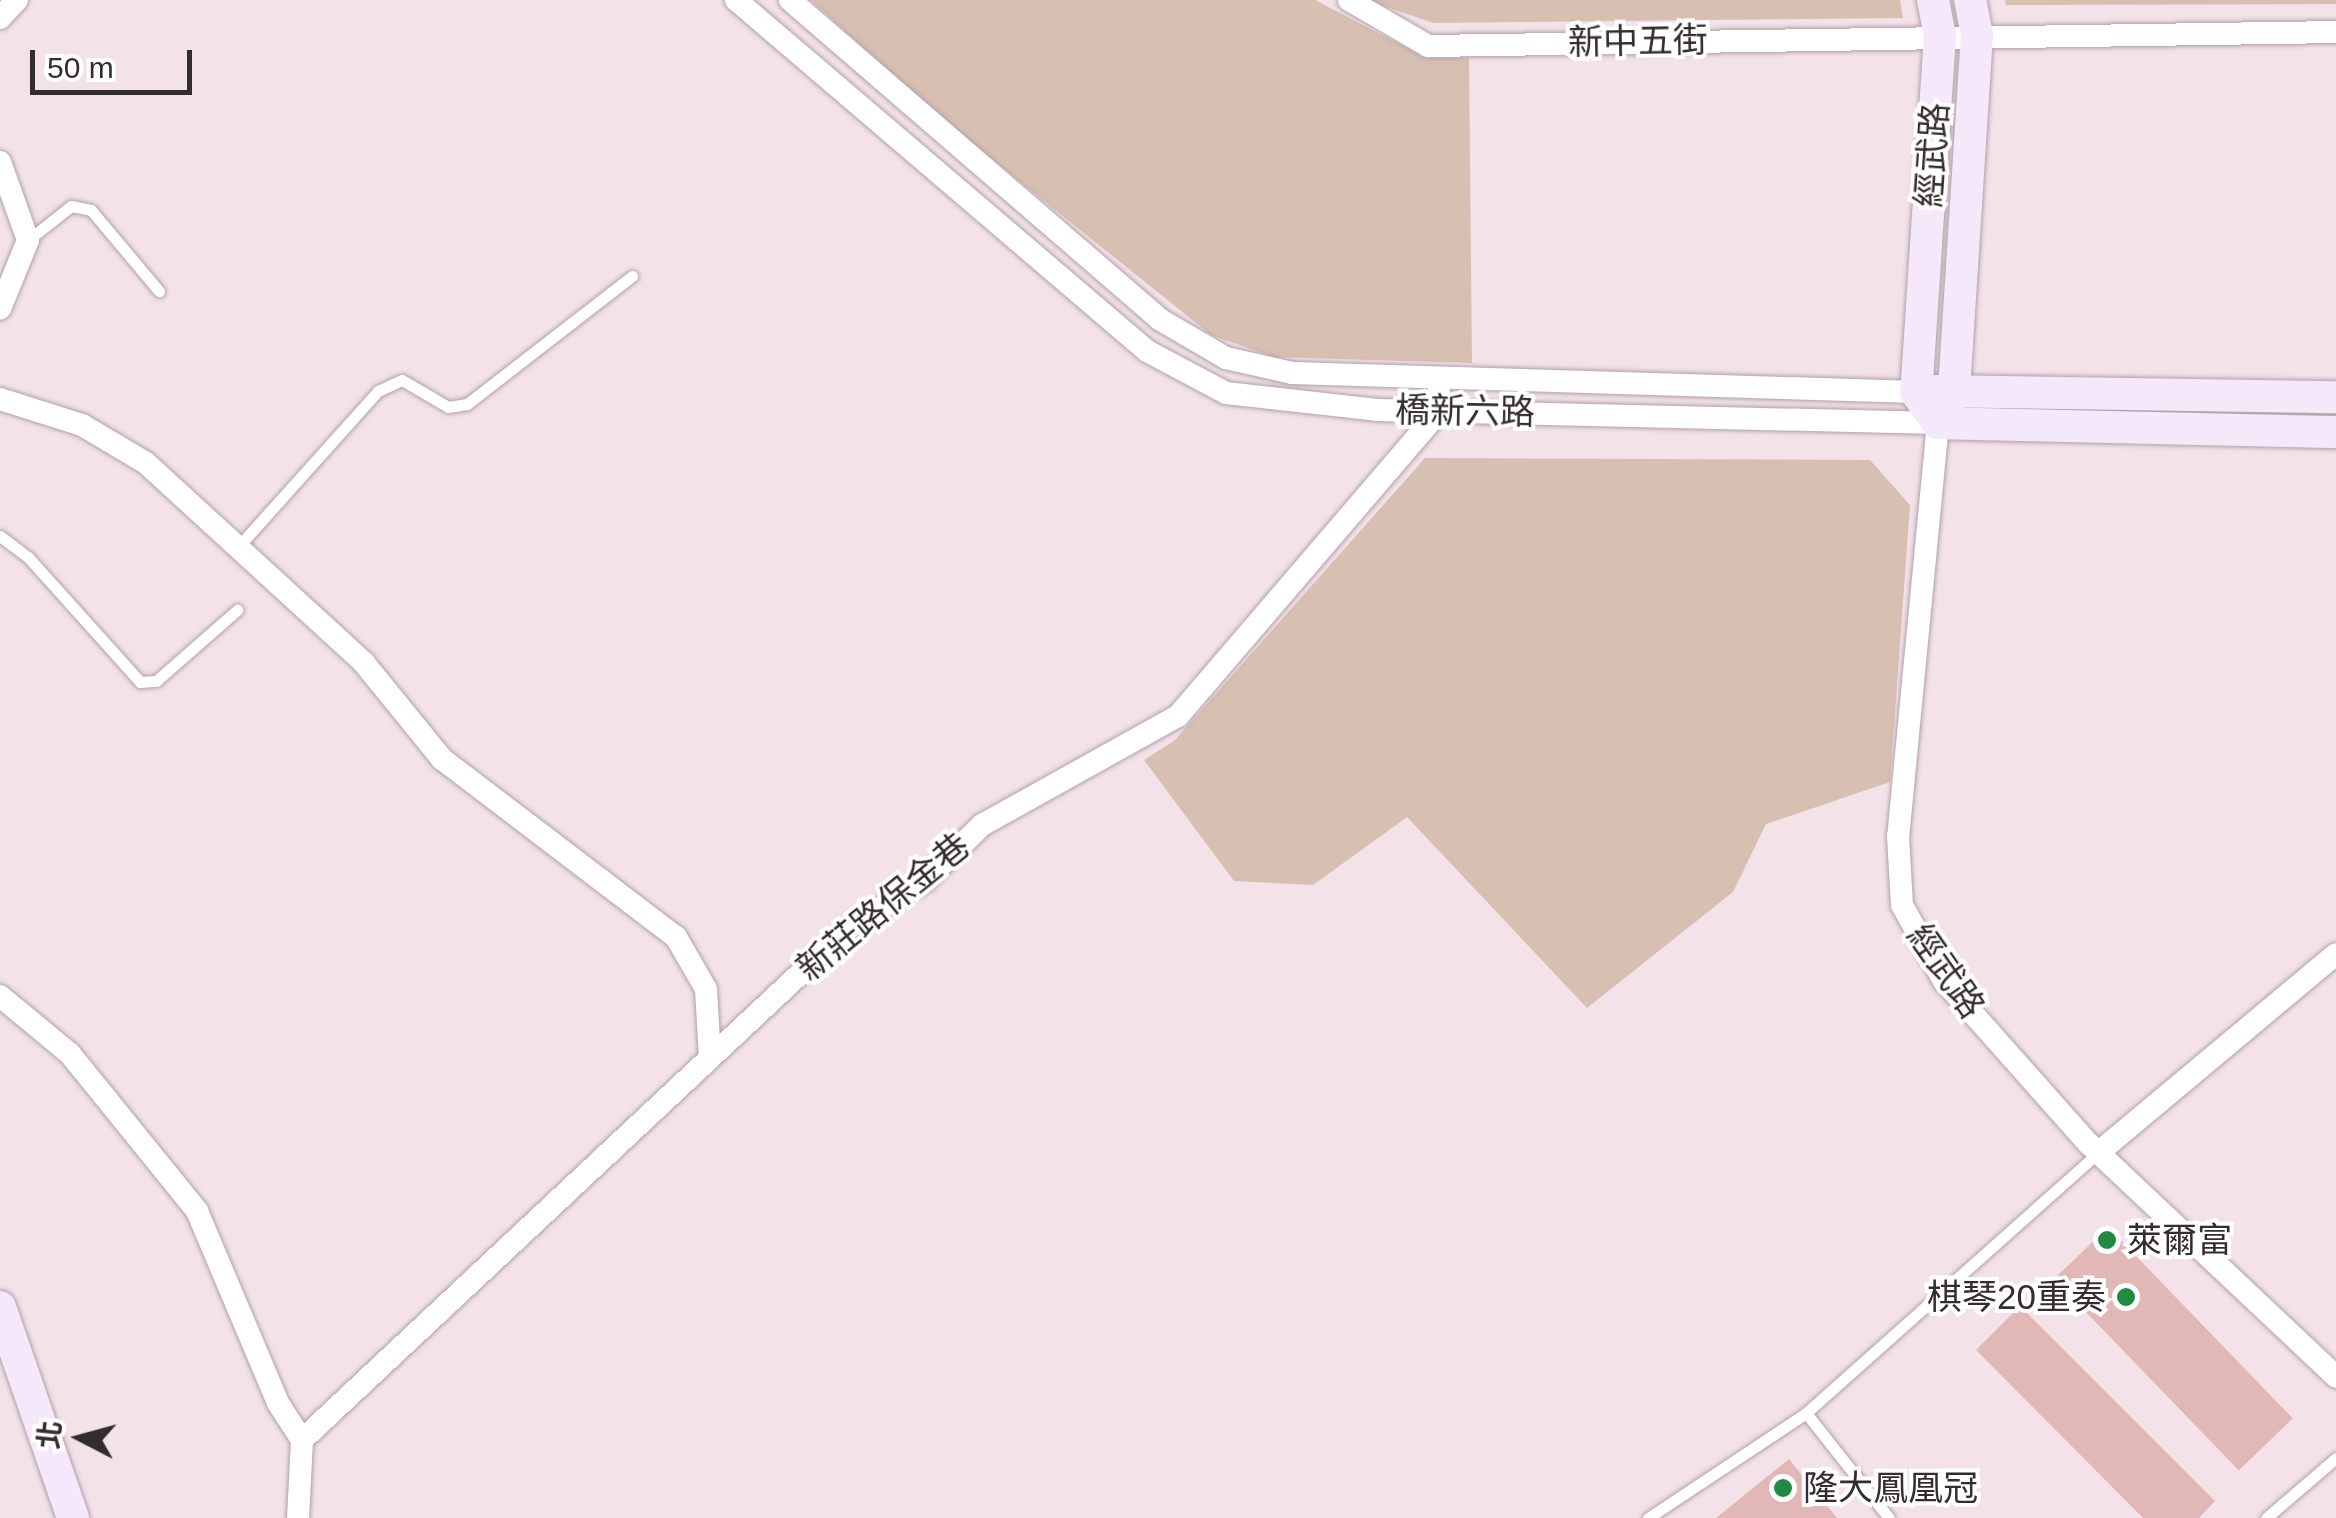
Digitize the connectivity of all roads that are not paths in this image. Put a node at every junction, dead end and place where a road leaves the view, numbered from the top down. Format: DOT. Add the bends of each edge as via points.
graph roads {
  1 [pos="16,0"];
  2 [pos="736,0"];
  3 [pos="790,0"];
  4 [pos="1349,0"];
  5 [pos="1933,0"];
  6 [pos="1970,0"];
  7 [pos="0,18"];
  8 [pos="2336,32"];
  9 [pos="1940,35"];
  10 [pos="1977,35"];
  11 [pos="0,162"];
  12 [pos="28,240"];
  13 [pos="632,276"];
  14 [pos="159,291"];
  15 [pos="0,309"];
  16 [pos="1439,378"];
  17 [pos="1954,390"];
  18 [pos="1916,392"];
  19 [pos="2336,397"];
  20 [pos="0,399"];
  21 [pos="1440,412"];
  22 [pos="1938,423"];
  23 [pos="2336,432"];
  24 [pos="0,536"];
  25 [pos="238,547"];
  26 [pos="237,610"];
  27 [pos="2336,954"];
  28 [pos="0,996"];
  29 [pos="710,1058"];
  30 [pos="2098,1153"];
  31 [pos="0,1307"];
  32 [pos="2336,1376"];
  33 [pos="1806,1413"];
  34 [pos="302,1440"];
  35 [pos="2336,1458"];
  36 [pos="73,1518"];
  37 [pos="298,1518"];
  38 [pos="1648,1518"];
  39 [pos="1889,1518"];
  40 [pos="2266,1518"];
  1 -- 7 [label="street"];
  2 -- 21 [label="street, 橋新六路" via="1147,351 1184,374 1259,401"];
  3 -- 16 [label="street, 橋新六路" via="1195,344 1292,374"];
  4 -- 9 [label="street, 新中五街" via="1428,46"];
  5 -- 9 [label="street, 經武路"];
  6 -- 10 [label="street, 經武路"];
  8 -- 10 [label="street"];
  9 -- 10 [label="street, 新中五街"];
  9 -- 18 [label="street, 經武路"];
  10 -- 17 [label="street, 經武路"];
  11 -- 12 [label="street"];
  12 -- 14 [label="lane" via="71,206 91,210"];
  12 -- 15 [label="street"];
  13 -- 25 [label="lane" via="467,404 448,407 402,380 378,390"];
  16 -- 18 [label="street, 橋新六路"];
  16 -- 21 [label="street"];
  17 -- 18 [label="street, 橋新六路"];
  17 -- 19 [label="street, 橋新六路"];
  17 -- 22 [label="street, 經武路"];
  18 -- 22 [label="street"];
  20 -- 25 [label="street" via="110,439"];
  21 -- 22 [label="street, 橋新六路"];
  21 -- 29 [label="street, 新莊路保金巷" via="1178,716 982,825 924,881 851,926"];
  22 -- 23 [label="street, 橋新六路"];
  22 -- 30 [label="street, 經武路" via="1898,836 1902,905 1944,981"];
  24 -- 26 [label="lane" via="28,557 140,682 156,681"];
  25 -- 29 [label="street" via="364,663 442,759 676,937 706,988"];
  27 -- 30 [label="street"];
  28 -- 34 [label="street" via="70,1054 197,1212 278,1403"];
  29 -- 34 [label="street, 新莊路保金巷"];
  30 -- 32 [label="street, 經武路"];
  30 -- 33 [label="lane"];
  31 -- 36 [label="street"];
  33 -- 38 [label="lane"];
  33 -- 39 [label="lane"];
  34 -- 37 [label="street"];
  35 -- 40 [label="lane"];
}
